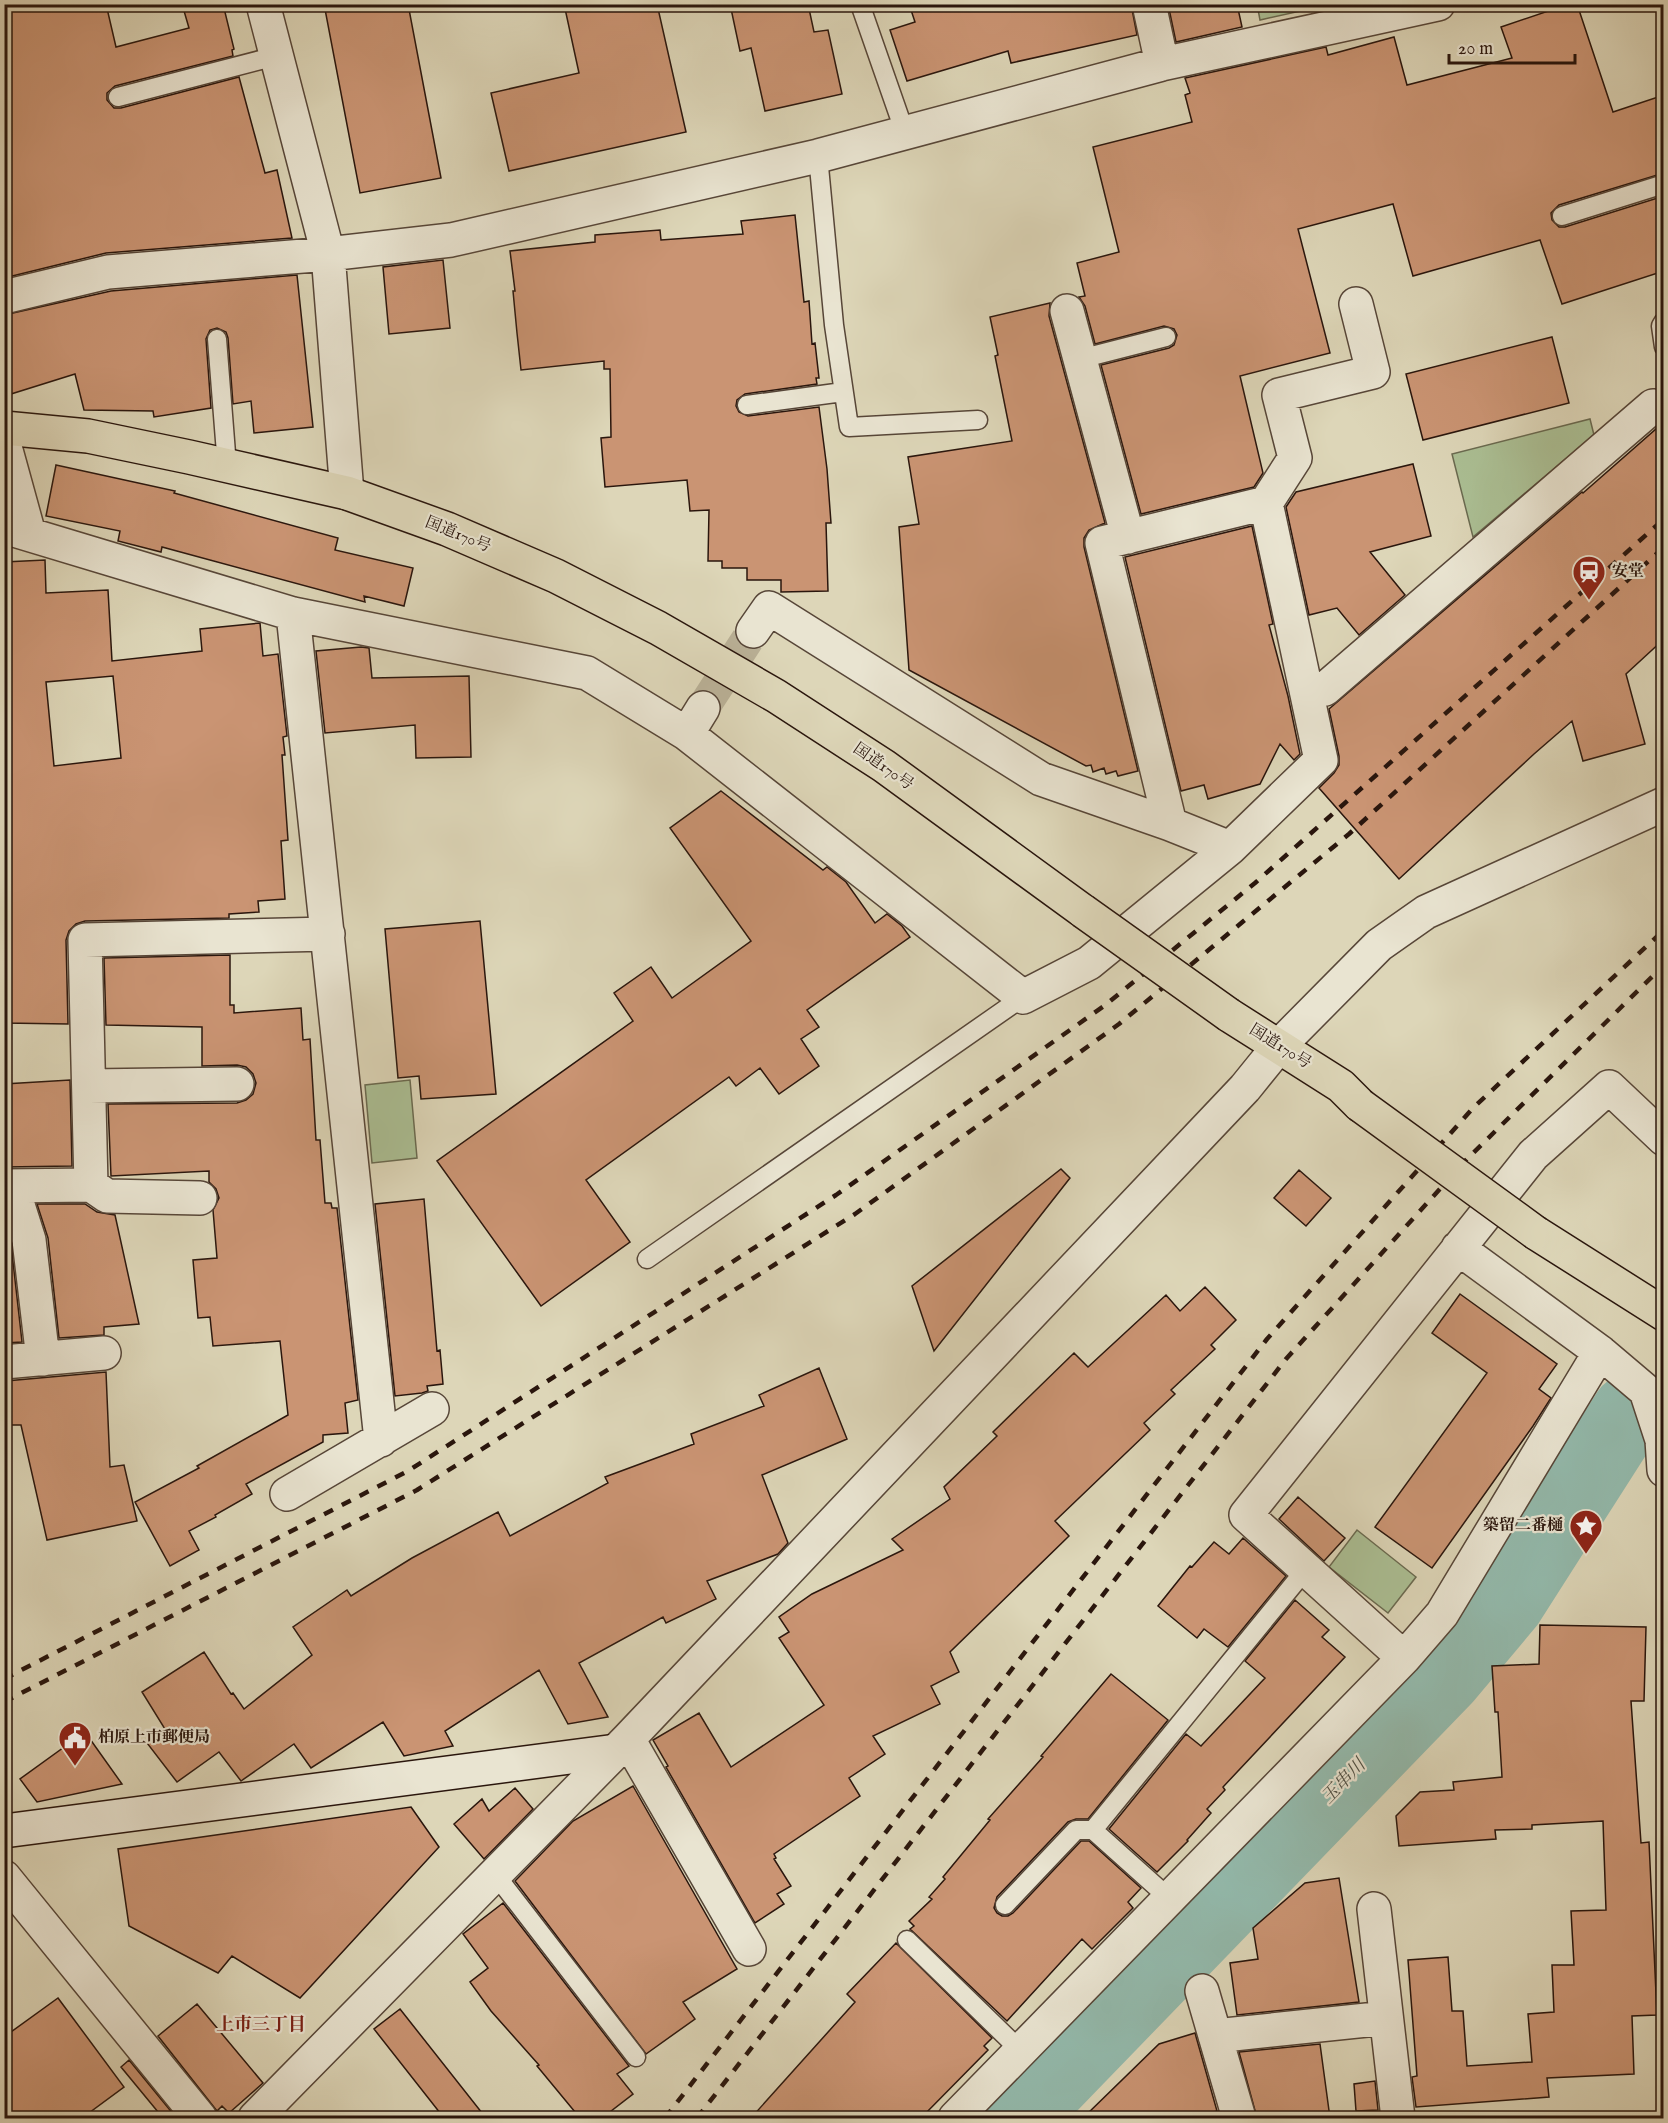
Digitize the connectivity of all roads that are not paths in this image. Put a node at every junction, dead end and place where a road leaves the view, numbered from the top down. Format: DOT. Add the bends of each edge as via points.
graph roads {
  1 [pos="263,4"];
  2 [pos="860,4"];
  3 [pos="1149,4"];
  4 [pos="1438,4"];
  5 [pos="276,56"];
  6 [pos="1162,64"];
  7 [pos="118,97"];
  8 [pos="905,133"];
  9 [pos="818,156"];
  10 [pos="1664,184"];
  11 [pos="1562,216"];
  12 [pos="328,254"];
  13 [pos="4,297"];
  14 [pos="1356,304"];
  15 [pos="1067,311"];
  16 [pos="1664,321"];
  17 [pos="1166,337"];
  18 [pos="217,339"];
  19 [pos="1664,346"];
  20 [pos="1080,359"];
  21 [pos="843,392"];
  22 [pos="747,405"];
  23 [pos="1653,406"];
  24 [pos="978,420"];
  25 [pos="4,428"];
  26 [pos="4,443"];
  27 [pos="227,466"];
  28 [pos="347,493"];
  29 [pos="1266,503"];
  30 [pos="17,530"];
  31 [pos="1128,537"];
  32 [pos="293,614"];
  33 [pos="753,631"];
  34 [pos="1326,689"];
  35 [pos="1664,804"];
  36 [pos="1170,824"];
  37 [pos="1230,849"];
  38 [pos="328,934"];
  39 [pos="1023,997"];
  40 [pos="1279,1046"];
  41 [pos="237,1084"];
  42 [pos="88,1086"];
  43 [pos="1664,1139"];
  44 [pos="91,1185"];
  45 [pos="8,1186"];
  46 [pos="200,1198"];
  47 [pos="1458,1248"];
  48 [pos="647,1259"];
  49 [pos="1664,1314"];
  50 [pos="1600,1352"];
  51 [pos="104,1353"];
  52 [pos="44,1359"];
  53 [pos="4,1362"];
  54 [pos="432,1410"];
  55 [pos="381,1440"];
  56 [pos="1664,1470"];
  57 [pos="287,1494"];
  58 [pos="1306,1569"];
  59 [pos="1404,1658"];
  60 [pos="622,1745"];
  61 [pos="1093,1830"];
  62 [pos="4,1832"];
  63 [pos="495,1874"];
  64 [pos="4,1877"];
  65 [pos="1170,1899"];
  66 [pos="1005,1905"];
  67 [pos="1374,1909"];
  68 [pos="907,1940"];
  69 [pos="748,1949"];
  70 [pos="1202,1991"];
  71 [pos="1386,2018"];
  72 [pos="1215,2036"];
  73 [pos="1021,2051"];
  74 [pos="636,2057"];
  75 [pos="200,2118"];
  76 [pos="255,2118"];
  77 [pos="955,2118"];
  78 [pos="1239,2118"];
  79 [pos="1398,2118"];
  1 -- 5 [label="street"];
  2 -- 8 [label="lane"];
  3 -- 6 [label="street"];
  4 -- 6 [label="street"];
  5 -- 7 [label="lane"];
  5 -- 12 [label="street"];
  6 -- 8 [label="street"];
  8 -- 9 [label="street"];
  9 -- 12 [label="street" via="451,240"];
  9 -- 21 [label="lane"];
  10 -- 11 [label="lane"];
  12 -- 13 [label="street" via="108,272"];
  12 -- 28 [label="street"];
  14 -- 29 [label="street" via="1372,372 1280,395 1295,458"];
  15 -- 20 [label="street"];
  16 -- 19 [label="lane"];
  17 -- 20 [label="lane"];
  18 -- 27 [label="lane"];
  20 -- 31 [label="street"];
  21 -- 22 [label="lane"];
  21 -- 24 [label="lane" via="849,427"];
  23 -- 34 [label="street"];
  25 -- 27 [label="highway, 国道170号" via="88,436"];
  26 -- 30 [label="street"];
  27 -- 28 [label="highway, 国道170号"];
  28 -- 40 [label="highway, 国道170号, bridge" via="556,576 658,628 776,696 884,766 1083,912"];
  29 -- 31 [label="street"];
  29 -- 37 [label="street" via="1321,760"];
  30 -- 32 [label="street"];
  31 -- 36 [label="street" via="1102,543"];
  32 -- 38 [label="street"];
  32 -- 39 [label="street" via="587,673 695,721"];
  33 -- 36 [label="street" via="769,608 1041,779"];
  35 -- 40 [label="street" via="1426,912 1379,945"];
  36 -- 37 [label="street"];
  37 -- 39 [label="street" via="1089,963"];
  38 -- 42 [label="street" via="85,940"];
  38 -- 55 [label="street"];
  39 -- 48 [label="lane"];
  40 -- 49 [label="highway, 国道170号, bridge" via="1341,1086 1360,1106 1536,1233"];
  40 -- 60 [label="street" via="1245,1088"];
  41 -- 42 [label="street"];
  42 -- 44 [label="street"];
  43 -- 47 [label="street" via="1609,1087 1533,1155"];
  44 -- 45 [label="street"];
  44 -- 46 [label="street" via="107,1196"];
  45 -- 52 [label="street" via="29,1240"];
  47 -- 50 [label="street"];
  47 -- 58 [label="street" via="1246,1515"];
  50 -- 56 [label="street" via="1646,1391 1662,1440"];
  50 -- 59 [label="street" via="1442,1614"];
  51 -- 52 [label="street"];
  52 -- 53 [label="street"];
  54 -- 55 [label="street"];
  55 -- 57 [label="street"];
  58 -- 59 [label="street"];
  58 -- 61 [label="lane"];
  59 -- 65 [label="street"];
  60 -- 62 [label="street"];
  60 -- 63 [label="street"];
  60 -- 69 [label="street"];
  61 -- 65 [label="lane"];
  61 -- 66 [label="lane" via="1076,1830"];
  63 -- 74 [label="lane"];
  63 -- 76 [label="street"];
  64 -- 75 [label="street"];
  65 -- 73 [label="street"];
  67 -- 71 [label="street"];
  68 -- 73 [label="lane"];
  70 -- 72 [label="street"];
  71 -- 72 [label="street"];
  71 -- 79 [label="street"];
  72 -- 78 [label="street"];
  73 -- 77 [label="street"];
}
